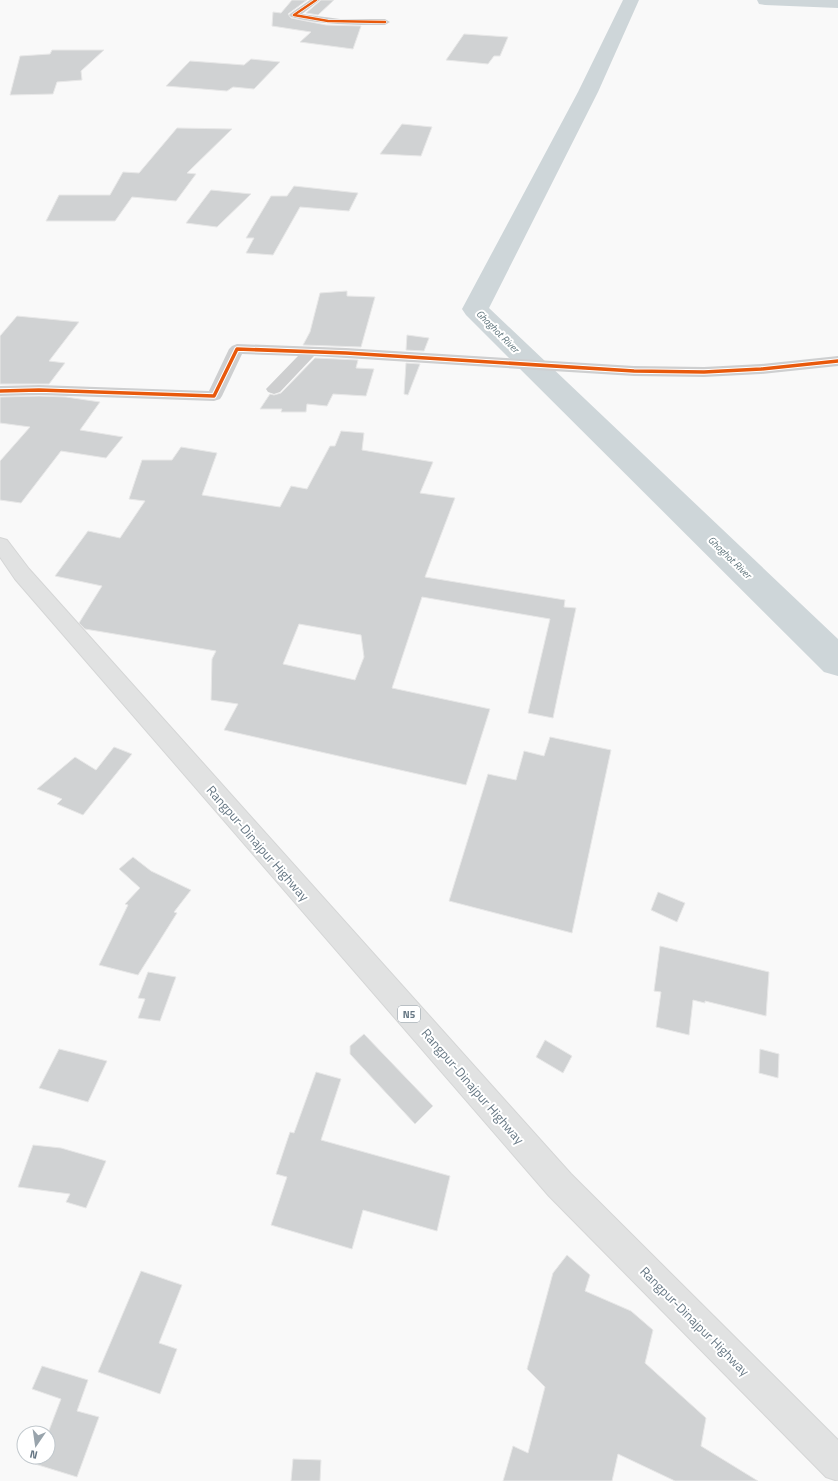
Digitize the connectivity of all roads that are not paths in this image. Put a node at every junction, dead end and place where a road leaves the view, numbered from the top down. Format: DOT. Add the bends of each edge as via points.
graph roads {
  1 [pos="316,0"];
  2 [pos="386,22"];
  3 [pos="310,352"];
  4 [pos="838,361"];
  5 [pos="274,389"];
  6 [pos="0,391"];
  7 [pos="0,544"];
  8 [pos="838,1465"];
  1 -- 2 [label="street" via="294,15 345,22"];
  3 -- 4 [label="street" via="634,371 704,372"];
  3 -- 5 [label="street"];
  3 -- 6 [label="street" via="238,349 214,396"];
  7 -- 8 [label="highway, Rangpur-Dinajpur Highway / N5" via="22,574 560,1184"];
}
